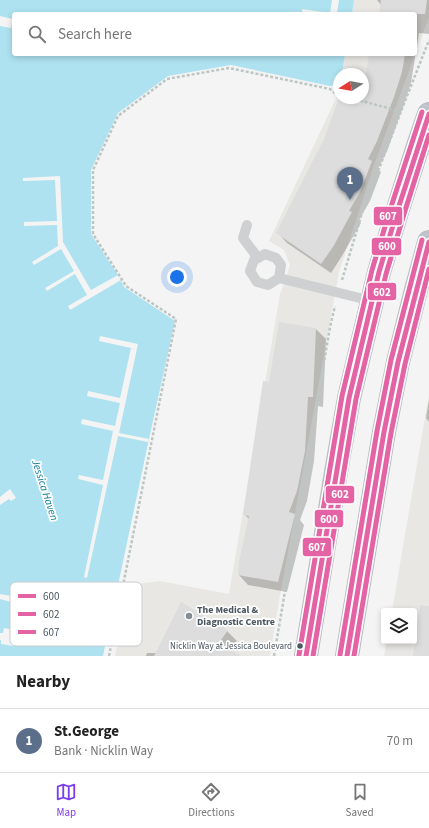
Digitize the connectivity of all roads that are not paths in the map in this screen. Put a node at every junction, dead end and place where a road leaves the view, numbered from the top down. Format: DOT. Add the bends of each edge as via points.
graph roads {
  1 [pos="429,114"];
  2 [pos="247,225"];
  3 [pos="429,242"];
  4 [pos="258,258"];
  5 [pos="279,278"];
  6 [pos="372,301"];
  7 [pos="306,656"];
  8 [pos="347,656"];
  1 -- 6 [label="highway" via="394,219"];
  2 -- 4 [label="lane" via="243,238"];
  3 -- 8 [label="highway" via="400,355 384,432"];
  4 -- 5 [label="lane" via="265,254 276,258 281,264"];
  4 -- 5 [label="lane" via="254,260 250,271 257,282 268,285"];
  5 -- 6 [label="lane"];
  6 -- 7 [label="highway" via="349,398"];
}
